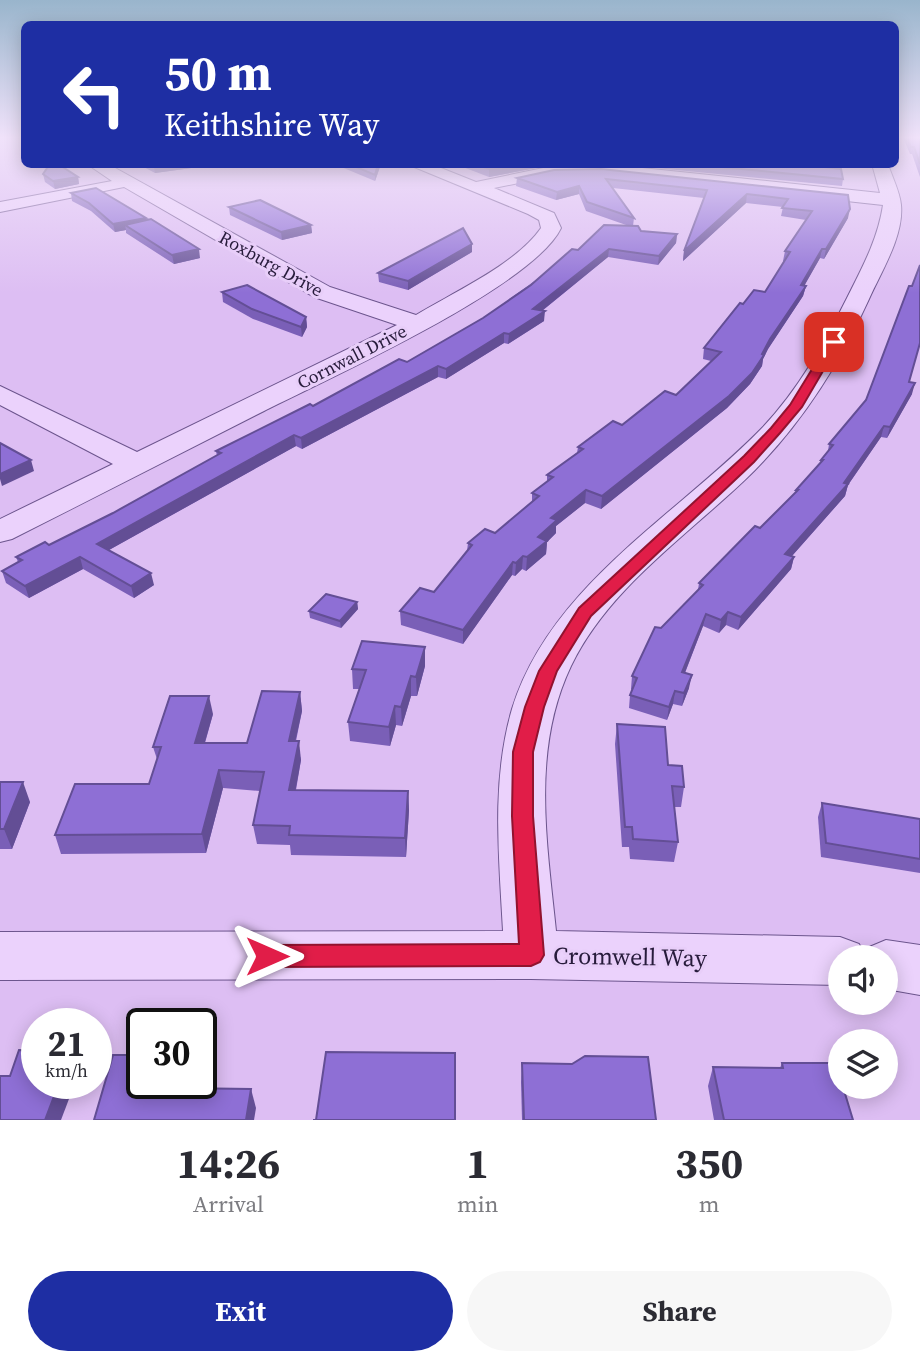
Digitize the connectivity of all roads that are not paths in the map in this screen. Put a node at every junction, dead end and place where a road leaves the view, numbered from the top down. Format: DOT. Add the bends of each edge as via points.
graph roads {
  1 [pos="94,189"];
  2 [pos="138,189"];
  3 [pos="481,189"];
  4 [pos="796,189"];
  5 [pos="887,189"];
  6 [pos="890,199"];
  7 [pos="0,207"];
  8 [pos="418,324"];
  9 [pos="0,394"];
  10 [pos="136,464"];
  11 [pos="0,532"];
  12 [pos="531,955"];
  13 [pos="0,956"];
  14 [pos="828,961"];
  15 [pos="898,967"];
  16 [pos="920,970"];
  1 -- 7 [label="street"];
  2 -- 8 [label="street, Roxburg Drive" via="322,292"];
  3 -- 8 [label="street, Cornwall Drive" via="542,213 551,228 499,275"];
  4 -- 6 [label="street"];
  5 -- 6 [label="street"];
  6 -- 12 [label="street" via="893,215 875,260 824,363 796,407 749,459 585,612 548,671 523,752 522,816"];
  8 -- 10 [label="street, Cornwall Drive"];
  9 -- 10 [label="street"];
  10 -- 11 [label="street, Cornwall Drive"];
  12 -- 13 [label="street, Cromwell Way"];
  12 -- 14 [label="street, Cromwell Way"];
  15 -- 16 [label="street"];
}
